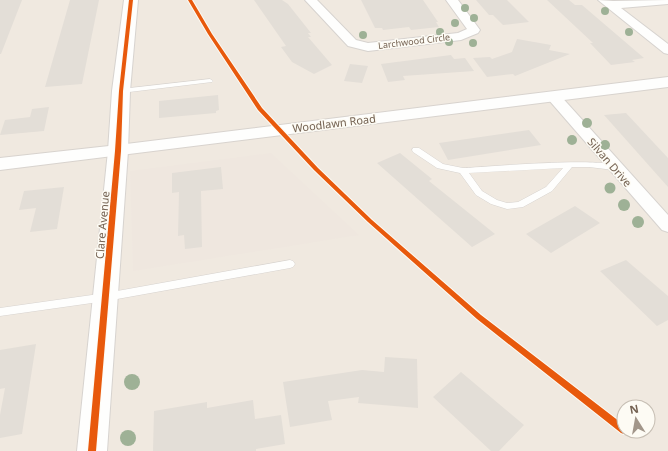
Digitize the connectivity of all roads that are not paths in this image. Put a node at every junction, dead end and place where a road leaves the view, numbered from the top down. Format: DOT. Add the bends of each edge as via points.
graph roads {
  1 [pos="131,0"];
  2 [pos="311,0"];
  3 [pos="452,0"];
  4 [pos="668,1"];
  5 [pos="607,3"];
  6 [pos="668,50"];
  7 [pos="210,81"];
  8 [pos="668,82"];
  9 [pos="121,91"];
  10 [pos="553,96"];
  11 [pos="416,150"];
  12 [pos="118,151"];
  13 [pos="0,164"];
  14 [pos="570,165"];
  15 [pos="614,167"];
  16 [pos="463,172"];
  17 [pos="668,226"];
  18 [pos="290,264"];
  19 [pos="106,297"];
  20 [pos="0,312"];
  21 [pos="92,451"];
  1 -- 9 [label="main road, Clare Avenue"];
  2 -- 3 [label="street, Larchwood Circle" via="352,43 368,47 462,36 474,30"];
  4 -- 5 [label="street"];
  5 -- 6 [label="street"];
  7 -- 9 [label="lane"];
  8 -- 10 [label="main road, Woodlawn Road"];
  9 -- 12 [label="main road, Clare Avenue"];
  10 -- 12 [label="main road, Woodlawn Road"];
  10 -- 15 [label="street, Silvan Drive"];
  11 -- 16 [label="lane" via="440,166"];
  12 -- 13 [label="main road, Woodlawn Road"];
  12 -- 19 [label="main road, Clare Avenue"];
  14 -- 15 [label="lane"];
  14 -- 16 [label="lane"];
  14 -- 16 [label="lane" via="549,189 520,205 507,206 479,193"];
  15 -- 17 [label="street, Silvan Drive"];
  18 -- 19 [label="lane"];
  19 -- 20 [label="lane"];
  19 -- 21 [label="main road, Clare Avenue"];
}
